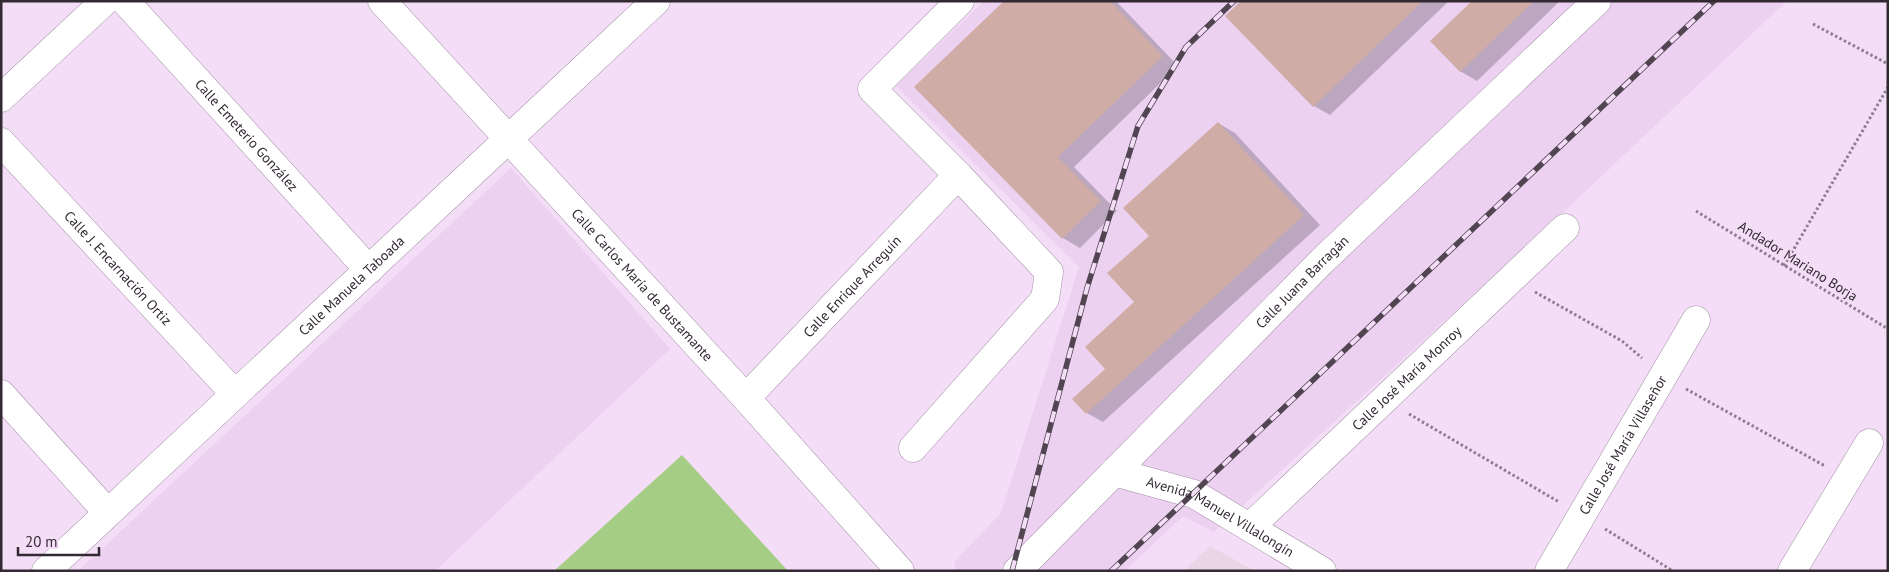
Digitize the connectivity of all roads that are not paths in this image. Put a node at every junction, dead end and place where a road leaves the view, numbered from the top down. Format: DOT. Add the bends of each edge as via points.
graph roads {
  1 [pos="105,1"];
  2 [pos="125,1"];
  3 [pos="382,1"];
  4 [pos="960,1"];
  5 [pos="1597,1"];
  6 [pos="640,7"];
  7 [pos="1,98"];
  8 [pos="509,139"];
  9 [pos="1,142"];
  10 [pos="958,175"];
  11 [pos="1565,228"];
  12 [pos="369,270"];
  13 [pos="1696,320"];
  14 [pos="1,394"];
  15 [pos="235,394"];
  16 [pos="746,398"];
  17 [pos="1870,442"];
  18 [pos="914,448"];
  19 [pos="1114,472"];
  20 [pos="108,512"];
  21 [pos="1250,527"];
  22 [pos="46,571"];
  23 [pos="900,571"];
  24 [pos="1017,571"];
  25 [pos="1322,571"];
  26 [pos="1549,571"];
  27 [pos="1792,571"];
  1 -- 7 [label="street"];
  2 -- 12 [label="street, Calle Emeterio González"];
  3 -- 8 [label="street, Calle Carlos María de Bustamante"];
  4 -- 10 [label="street" via="872,89"];
  5 -- 19 [label="street, Calle Juana Barragán" via="1322,261"];
  6 -- 8 [label="street, Calle Manuela Taboada"];
  8 -- 12 [label="street, Calle Manuela Taboada"];
  8 -- 16 [label="street, Calle Carlos María de Bustamante"];
  9 -- 15 [label="street, Calle J. Encarnación Ortiz"];
  10 -- 16 [label="street, Calle Enrique Arreguín"];
  10 -- 18 [label="street" via="1049,272 1045,299"];
  11 -- 21 [label="street, Calle José María Monroy"];
  12 -- 15 [label="street, Calle Manuela Taboada"];
  13 -- 26 [label="street, Calle José María Villaseñor"];
  14 -- 20 [label="street"];
  15 -- 20 [label="street, Calle Manuela Taboada"];
  16 -- 23 [label="street, Calle Carlos María de Bustamante"];
  17 -- 27 [label="street"];
  19 -- 21 [label="street, Avenida Manuel Villalongín" via="1194,494"];
  19 -- 24 [label="street, Calle Juana Barragán"];
  20 -- 22 [label="street, Calle Manuela Taboada"];
  21 -- 25 [label="street, Avenida Manuel Villalongín"];
}
